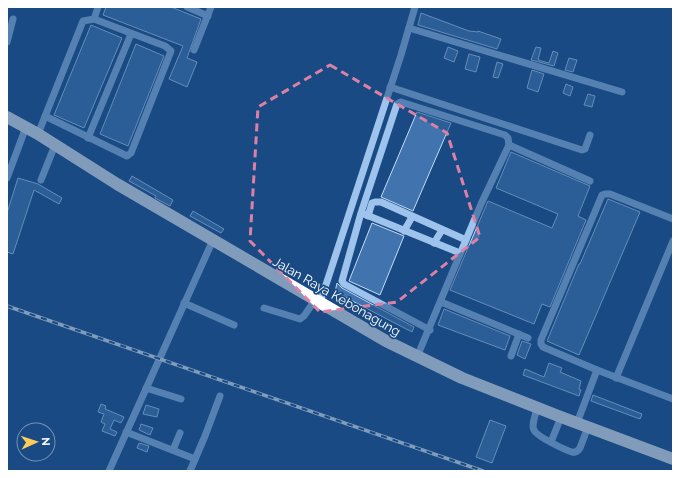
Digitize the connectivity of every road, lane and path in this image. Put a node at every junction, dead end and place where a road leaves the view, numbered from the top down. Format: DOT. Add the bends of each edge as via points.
graph roads {
  1 [pos="98,7"];
  2 [pos="187,7"];
  3 [pos="211,7"];
  4 [pos="415,7"];
  5 [pos="208,16"];
  6 [pos="13,19"];
  7 [pos="94,19"];
  8 [pos="409,28"];
  9 [pos="131,34"];
  10 [pos="7,42"];
  11 [pos="194,50"];
  12 [pos="390,86"];
  13 [pos="622,92"];
  14 [pos="44,116"];
  15 [pos="7,117"];
  16 [pos="26,128"];
  17 [pos="38,134"];
  18 [pos="590,135"];
  19 [pos="88,138"];
  20 [pos="54,145"];
  21 [pos="509,145"];
  22 [pos="7,178"];
  23 [pos="41,180"];
  24 [pos="590,181"];
  25 [pos="365,215"];
  26 [pos="412,216"];
  27 [pos="673,219"];
  28 [pos="442,230"];
  29 [pos="404,231"];
  30 [pos="213,240"];
  31 [pos="466,240"];
  32 [pos="673,241"];
  33 [pos="434,243"];
  34 [pos="460,253"];
  35 [pos="184,302"];
  36 [pos="317,302"];
  37 [pos="441,302"];
  38 [pos="264,308"];
  39 [pos="234,325"];
  40 [pos="430,330"];
  41 [pos="519,334"];
  42 [pos="528,338"];
  43 [pos="511,356"];
  44 [pos="417,357"];
  45 [pos="597,370"];
  46 [pos="616,378"];
  47 [pos="146,388"];
  48 [pos="220,396"];
  49 [pos="181,399"];
  50 [pos="673,399"];
  51 [pos="537,408"];
  52 [pos="560,417"];
  53 [pos="582,425"];
  54 [pos="126,432"];
  55 [pos="180,433"];
  56 [pos="551,442"];
  57 [pos="174,450"];
  58 [pos="195,459"];
  59 [pos="673,459"];
  60 [pos="109,471"];
  61 [pos="190,471"];
  1 -- 7 [label="street"];
  2 -- 5 [label="street"];
  3 -- 5 [label="street"];
  4 -- 8 [label="street"];
  5 -- 11 [label="street"];
  6 -- 10 [label="street"];
  7 -- 9 [label="street"];
  7 -- 14 [label="street" via="83,21"];
  8 -- 12 [label="street"];
  8 -- 13 [label="street"];
  9 -- 19 [label="street"];
  9 -- 19 [label="street" via="165,46 171,52 131,153 127,156"];
  12 -- 18 [label="street" via="582,150 585,149"];
  12 -- 36 [label="street"];
  14 -- 17 [label="street"];
  14 -- 19 [label="street"];
  15 -- 16 [label="highway, Jalan Raya Kebonagung"];
  16 -- 17 [label="highway, Jalan Raya Kebonagung"];
  16 -- 22 [label="street"];
  17 -- 20 [label="highway, Jalan Raya Kebonagung"];
  20 -- 23 [label="street"];
  20 -- 30 [label="highway, Jalan Raya Kebonagung"];
  21 -- 24 [label="street"];
  21 -- 25 [label="street" via="508,138 504,135 398,102"];
  21 -- 31 [label="street"];
  25 -- 26 [label="street" via="372,204 381,202"];
  25 -- 29 [label="street"];
  25 -- 40 [label="street" via="342,278 344,284"];
  26 -- 28 [label="street"];
  26 -- 29 [label="street"];
  27 -- 45 [label="street" via="610,194 602,195 541,340 543,347"];
  28 -- 31 [label="street"];
  28 -- 33 [label="street"];
  29 -- 33 [label="street"];
  30 -- 35 [label="street"];
  30 -- 36 [label="highway, Jalan Raya Kebonagung"];
  31 -- 34 [label="street"];
  32 -- 46 [label="street"];
  33 -- 34 [label="street"];
  34 -- 37 [label="street"];
  35 -- 39 [label="street"];
  35 -- 47 [label="street"];
  36 -- 38 [label="street" via="300,318"];
  36 -- 44 [label="highway, Jalan Raya Kebonagung"];
  37 -- 40 [label="street"];
  37 -- 41 [label="street"];
  40 -- 44 [label="street"];
  41 -- 42 [label="street"];
  41 -- 43 [label="street"];
  44 -- 51 [label="highway, Jalan Raya Kebonagung"];
  45 -- 46 [label="street"];
  45 -- 53 [label="street"];
  46 -- 50 [label="street"];
  47 -- 49 [label="street"];
  47 -- 54 [label="street"];
  48 -- 58 [label="street"];
  51 -- 52 [label="highway, Jalan Raya Kebonagung"];
  51 -- 56 [label="street" via="533,429"];
  52 -- 53 [label="highway, Jalan Raya Kebonagung"];
  52 -- 56 [label="street"];
  53 -- 56 [label="street" via="580,448 576,452"];
  53 -- 59 [label="highway, Jalan Raya Kebonagung"];
  54 -- 57 [label="street"];
  54 -- 60 [label="street"];
  55 -- 57 [label="street"];
  57 -- 58 [label="street"];
  58 -- 61 [label="street"];
}
